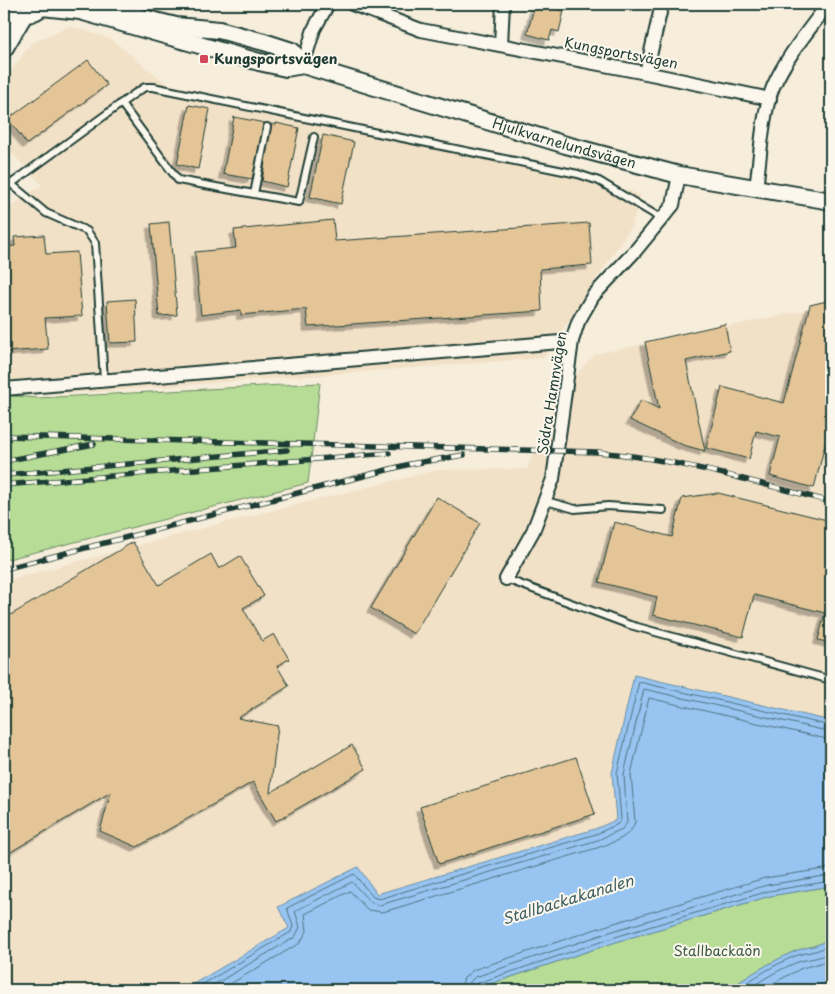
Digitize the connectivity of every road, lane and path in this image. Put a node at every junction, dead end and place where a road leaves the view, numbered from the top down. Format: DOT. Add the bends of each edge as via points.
graph roads {
  1 [pos="106,4"];
  2 [pos="328,4"];
  3 [pos="352,4"];
  4 [pos="503,4"];
  5 [pos="662,4"];
  6 [pos="828,4"];
  7 [pos="43,5"];
  8 [pos="4,11"];
  9 [pos="24,15"];
  10 [pos="501,44"];
  11 [pos="4,49"];
  12 [pos="303,65"];
  13 [pos="646,73"];
  14 [pos="770,99"];
  15 [pos="121,103"];
  16 [pos="267,127"];
  17 [pos="314,136"];
  18 [pos="679,175"];
  19 [pos="4,178"];
  20 [pos="11,184"];
  21 [pos="4,189"];
  22 [pos="756,189"];
  23 [pos="254,194"];
  24 [pos="831,201"];
  25 [pos="662,219"];
  26 [pos="572,341"];
  27 [pos="104,380"];
  28 [pos="4,388"];
  29 [pos="546,501"];
  30 [pos="663,510"];
  31 [pos="506,579"];
  32 [pos="831,680"];
  1 -- 12 [label="street, Hjulkvarnelundsvägen" via="176,26 219,30 264,42 292,51"];
  2 -- 12 [label="street" via="314,29"];
  3 -- 10 [label="street, Kungsportsvägen" via="421,30"];
  4 -- 10 [label="street"];
  5 -- 13 [label="street"];
  6 -- 14 [label="street" via="786,65"];
  7 -- 9 [label="street"];
  7 -- 12 [label="street, Hjulkvarnelundsvägen" via="80,11 277,66"];
  8 -- 9 [label="street"];
  9 -- 11 [label="street"];
  10 -- 13 [label="street, Kungsportsvägen"];
  12 -- 18 [label="street, Hjulkvarnelundsvägen" via="557,142"];
  13 -- 14 [label="street, Kungsportsvägen"];
  14 -- 22 [label="street"];
  15 -- 20 [label="lane"];
  15 -- 23 [label="lane" via="178,180"];
  15 -- 25 [label="lane" via="145,87 153,87 452,146 599,181"];
  16 -- 23 [label="lane"];
  17 -- 23 [label="lane" via="299,202"];
  18 -- 22 [label="street, Hjulkvarnelundsvägen"];
  18 -- 25 [label="street, Södra Hamnvägen" via="672,205"];
  19 -- 20 [label="lane"];
  20 -- 21 [label="lane"];
  20 -- 27 [label="lane" via="46,213 86,231 95,243"];
  22 -- 24 [label="street, Hjulkvarnelundsvägen"];
  25 -- 26 [label="street, Södra Hamnvägen" via="594,296 578,322"];
  26 -- 27 [label="street"];
  26 -- 29 [label="street, Södra Hamnvägen" via="559,451"];
  27 -- 28 [label="street"];
  29 -- 30 [label="lane" via="576,509 608,506"];
  29 -- 31 [label="street, Södra Hamnvägen"];
  31 -- 32 [label="lane" via="630,625"];
}
